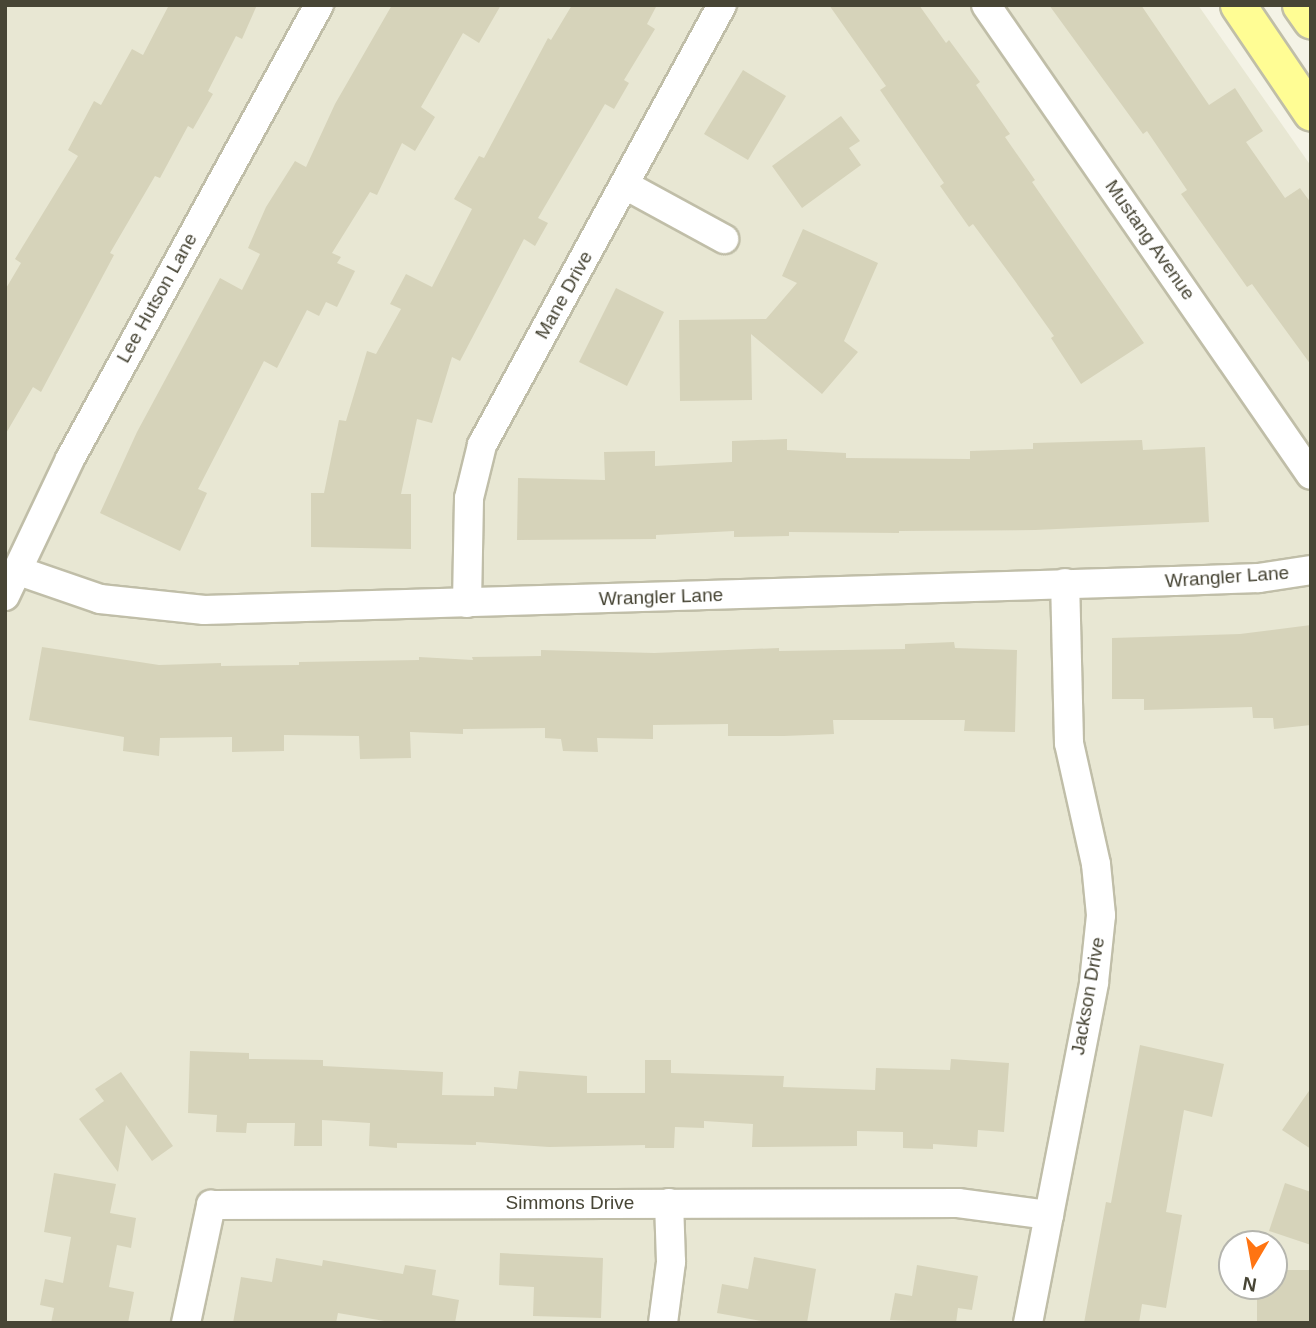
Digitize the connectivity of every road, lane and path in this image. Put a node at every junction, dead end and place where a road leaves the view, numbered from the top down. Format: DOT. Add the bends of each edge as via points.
graph roads {
  1 [pos="319,5"];
  2 [pos="722,5"];
  3 [pos="986,5"];
  4 [pos="1238,5"];
  5 [pos="1300,5"];
  6 [pos="1311,21"];
  7 [pos="1311,113"];
  8 [pos="625,185"];
  9 [pos="724,239"];
  10 [pos="1311,475"];
  11 [pos="16,570"];
  12 [pos="1311,570"];
  13 [pos="1065,583"];
  14 [pos="5,596"];
  15 [pos="467,603"];
  16 [pos="668,1203"];
  17 [pos="1049,1215"];
  18 [pos="186,1323"];
  19 [pos="663,1323"];
  20 [pos="1028,1323"];
  1 -- 11 [label="street, Lee Hutson Lane" via="69,459"];
  2 -- 8 [label="street, Mane Drive"];
  3 -- 10 [label="street, Mustang Avenue"];
  4 -- 7 [label="main road"];
  5 -- 6 [label="main road"];
  8 -- 9 [label="street"];
  8 -- 15 [label="street, Mane Drive" via="482,445 468,498"];
  11 -- 14 [label="street, Lee Hutson Lane"];
  11 -- 15 [label="street, Wrangler Lane" via="100,599 160,608"];
  12 -- 13 [label="street, Wrangler Lane" via="1259,578"];
  13 -- 15 [label="street, Wrangler Lane"];
  13 -- 17 [label="street, Jackson Drive" via="1069,743 1096,864 1101,915 1094,982"];
  16 -- 17 [label="street, Simmons Drive" via="958,1203"];
  16 -- 18 [label="street, Simmons Drive" via="211,1205"];
  16 -- 19 [label="street" via="671,1262"];
  17 -- 20 [label="street, Jackson Drive"];
}
